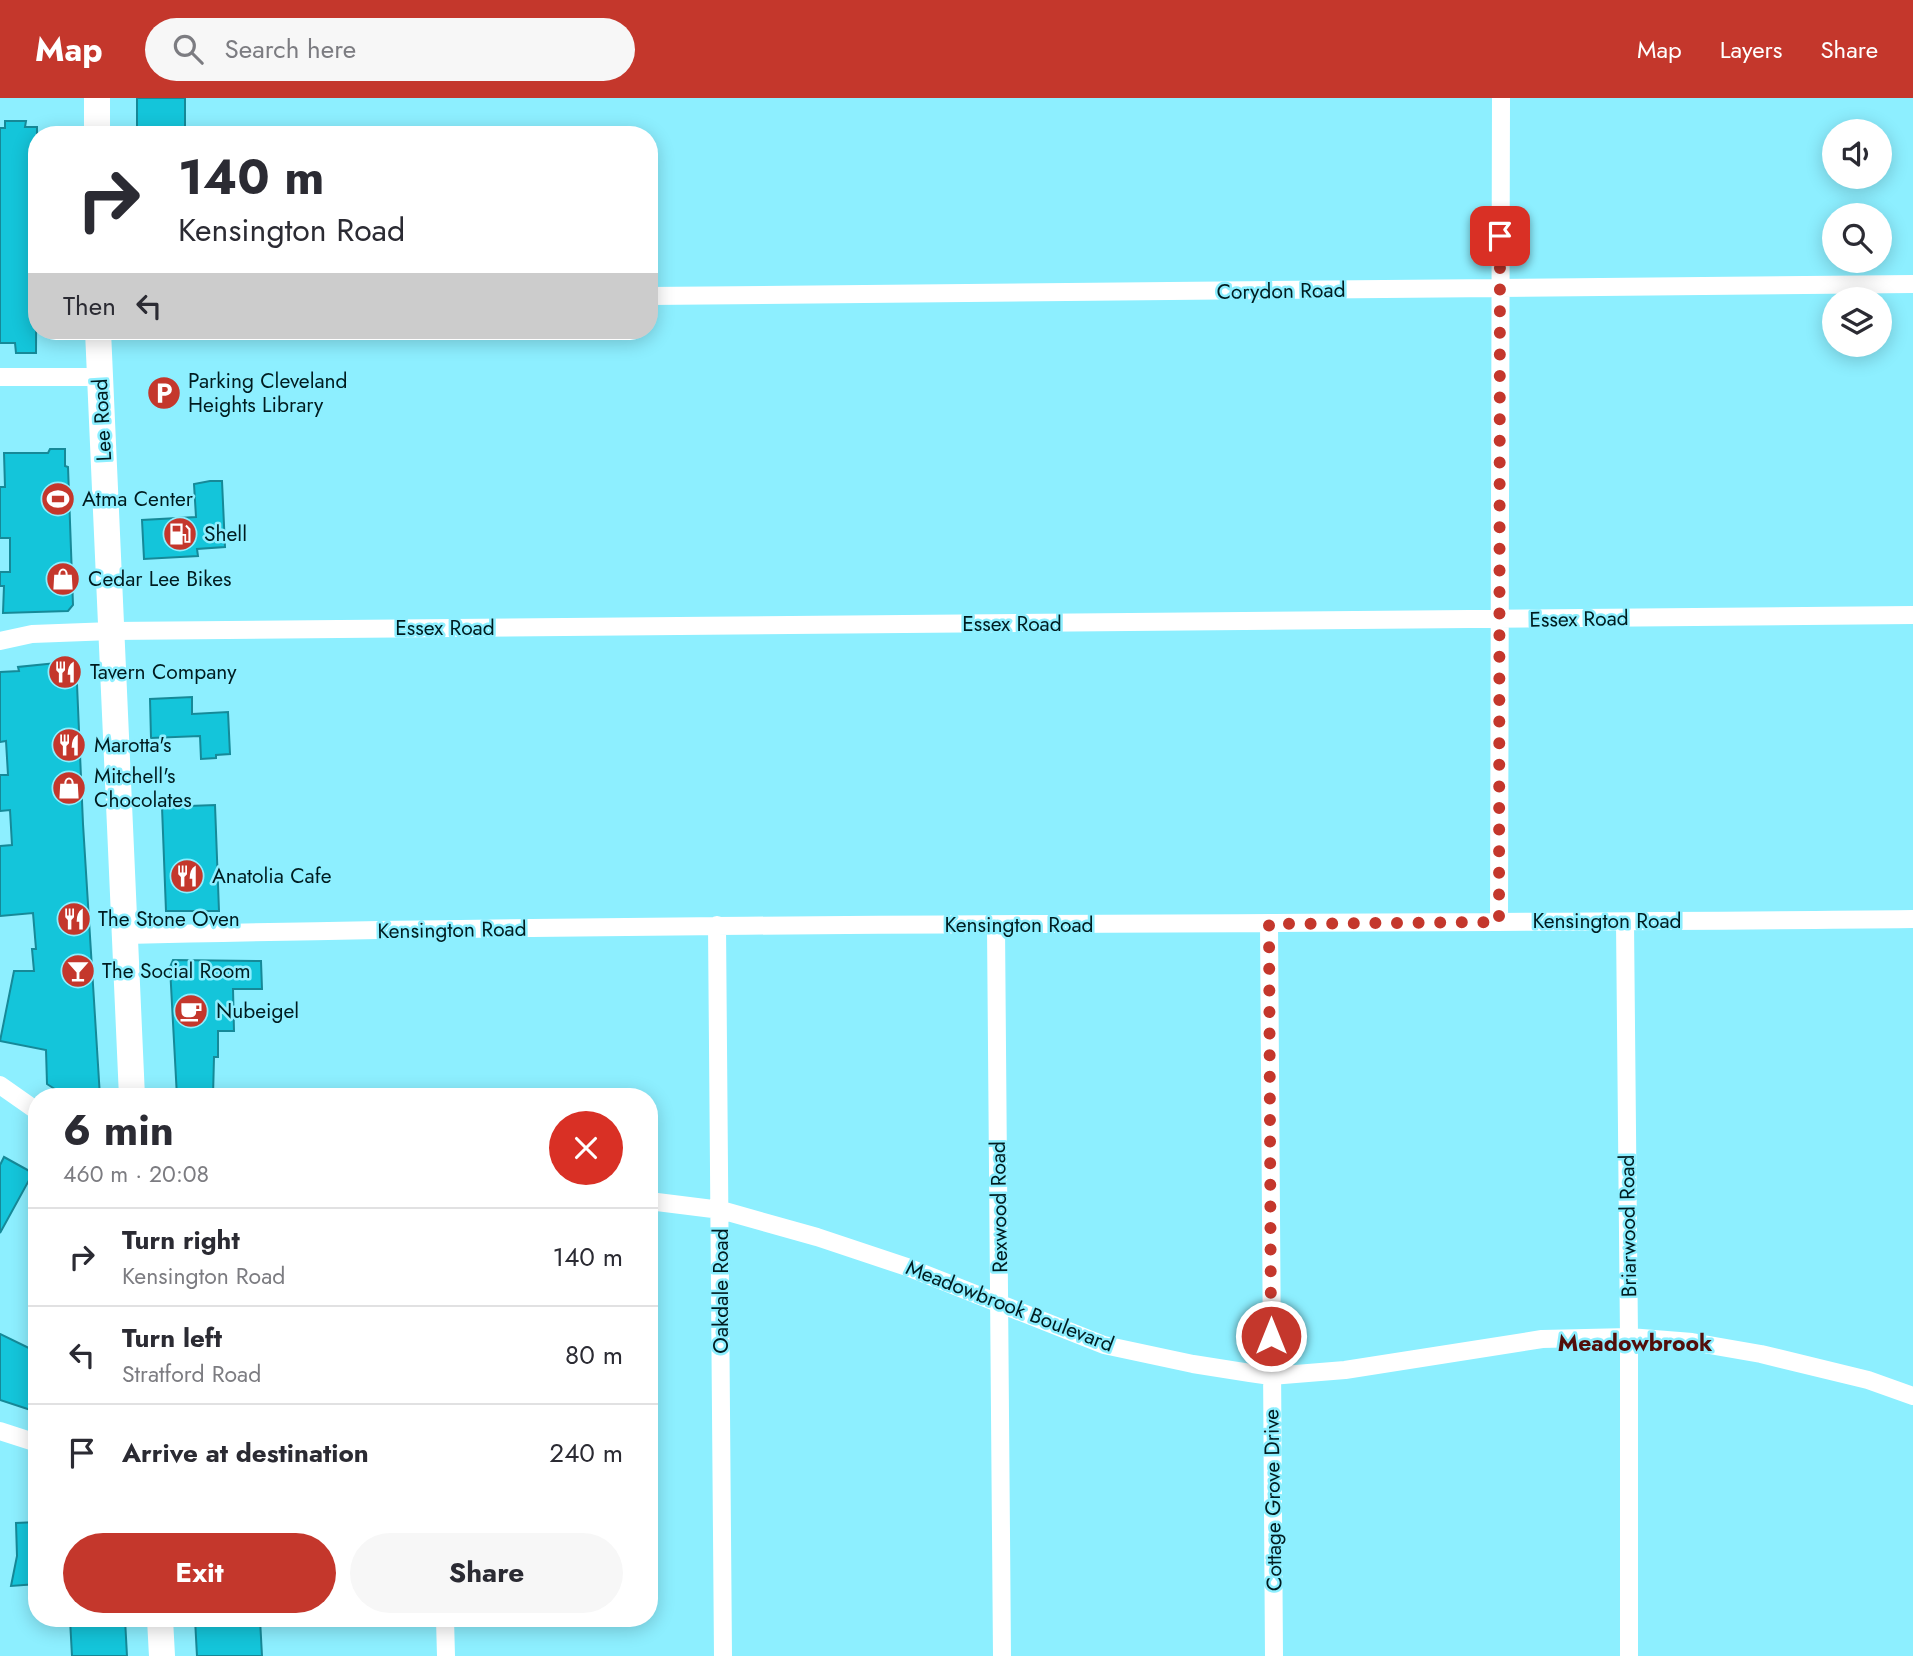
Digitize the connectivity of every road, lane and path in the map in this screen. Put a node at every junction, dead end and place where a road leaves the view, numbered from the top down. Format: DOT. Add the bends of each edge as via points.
graph roads {
  1 [pos="97,98"];
  2 [pos="1501,98"];
  3 [pos="97,126"];
  4 [pos="1913,284"];
  5 [pos="1499,288"];
  6 [pos="658,296"];
  7 [pos="98,340"];
  8 [pos="0,377"];
  9 [pos="99,377"];
  10 [pos="1913,615"];
  11 [pos="1499,620"];
  12 [pos="111,631"];
  13 [pos="0,641"];
  14 [pos="1913,919"];
  15 [pos="1499,922"];
  16 [pos="1625,922"];
  17 [pos="1269,924"];
  18 [pos="717,925"];
  19 [pos="996,926"];
  20 [pos="125,935"];
  21 [pos="0,1085"];
  22 [pos="132,1088"];
  23 [pos="28,1105"];
  24 [pos="658,1202"];
  25 [pos="720,1210"];
  26 [pos="1000,1305"];
  27 [pos="1629,1337"];
  28 [pos="1271,1376"];
  29 [pos="1913,1396"];
  30 [pos="0,1431"];
  31 [pos="28,1440"];
  32 [pos="160,1627"];
  33 [pos="445,1627"];
  34 [pos="162,1656"];
  35 [pos="446,1656"];
  36 [pos="723,1656"];
  37 [pos="1002,1656"];
  38 [pos="1275,1656"];
  39 [pos="1629,1656"];
  1 -- 3 [label="main road"];
  2 -- 5 [label="street"];
  4 -- 5 [label="street, Corydon Road"];
  5 -- 6 [label="street, Corydon Road"];
  5 -- 11 [label="street"];
  7 -- 9 [label="main road, Lee Road"];
  8 -- 9 [label="street"];
  9 -- 12 [label="main road, Lee Road"];
  10 -- 11 [label="street, Essex Road"];
  11 -- 12 [label="street, Essex Road"];
  11 -- 15 [label="street"];
  12 -- 13 [label="street, Essex Road" via="32,634"];
  12 -- 20 [label="main road, Lee Road"];
  14 -- 16 [label="street, Kensington Road"];
  15 -- 16 [label="street, Kensington Road"];
  15 -- 17 [label="street, Kensington Road"];
  16 -- 27 [label="street, Briarwood Road"];
  17 -- 19 [label="street, Kensington Road"];
  17 -- 28 [label="street, Cottage Grove Drive"];
  18 -- 19 [label="street, Kensington Road"];
  18 -- 20 [label="street, Kensington Road"];
  18 -- 25 [label="street, Oakdale Road"];
  19 -- 26 [label="street, Rexwood Road"];
  20 -- 22 [label="main road, Lee Road"];
  21 -- 23 [label="street"];
  24 -- 25 [label="street, Meadowbrook Boulevard"];
  25 -- 26 [label="street, Meadowbrook Boulevard" via="907,1267"];
  25 -- 36 [label="street, Oakdale Road"];
  26 -- 28 [label="street, Meadowbrook Boulevard" via="1104,1345"];
  26 -- 37 [label="street, Rexwood Road"];
  27 -- 28 [label="street, Meadowbrook Boulevard" via="1542,1339 1345,1370"];
  27 -- 29 [label="street, Meadowbrook Boulevard" via="1761,1354"];
  27 -- 39 [label="street, Briarwood Road"];
  28 -- 38 [label="street, Cottage Grove Drive"];
  30 -- 31 [label="street"];
  32 -- 34 [label="main road"];
  33 -- 35 [label="street"];
}
